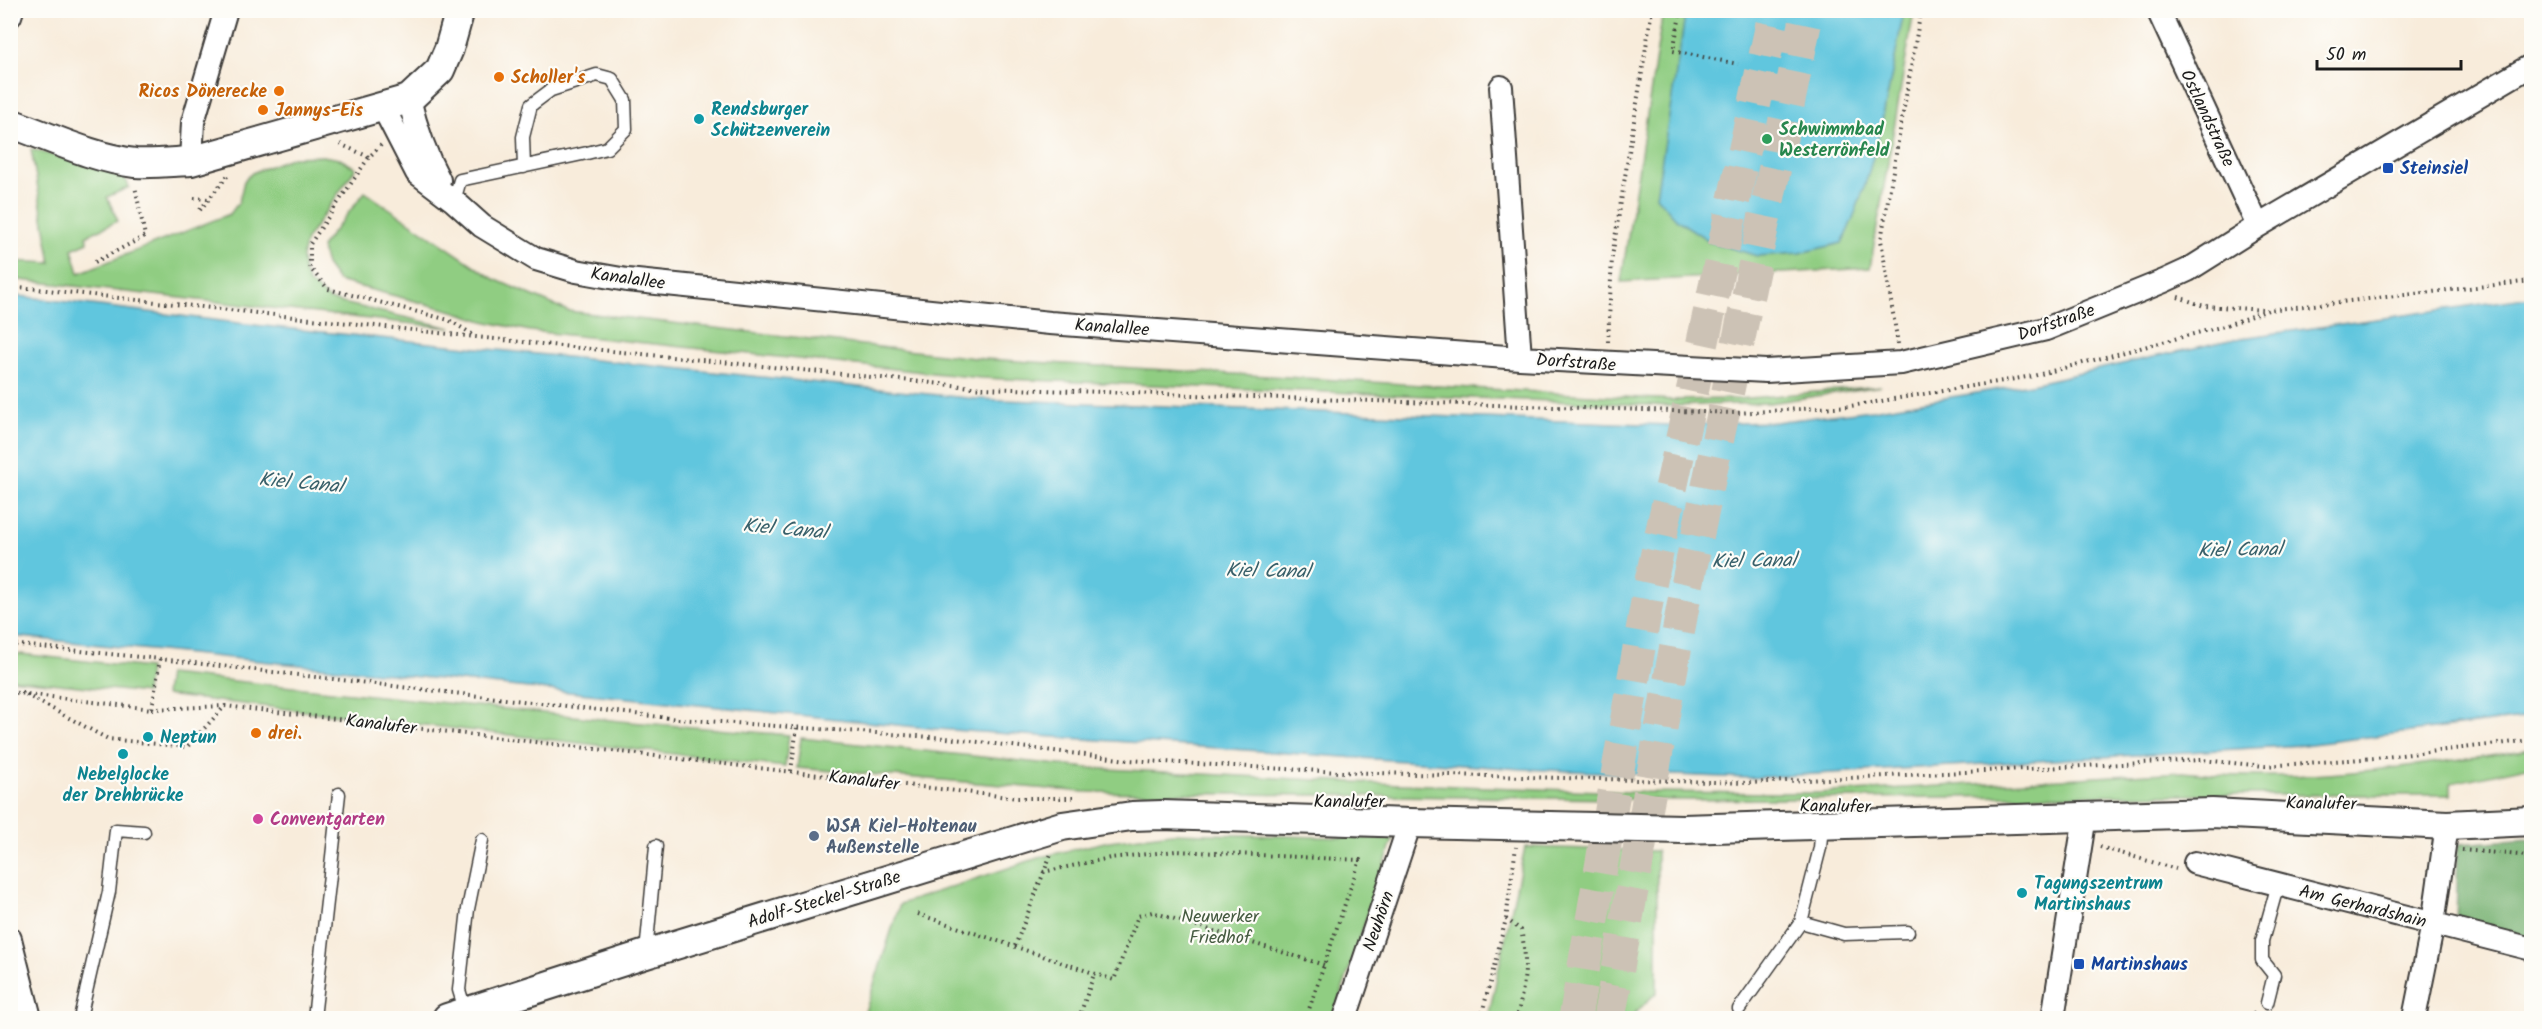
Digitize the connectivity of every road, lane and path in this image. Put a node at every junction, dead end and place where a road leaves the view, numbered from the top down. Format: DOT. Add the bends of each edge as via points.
graph roads {
  1 [pos="12,10"];
  2 [pos="226,10"];
  3 [pos="460,10"];
  4 [pos="1652,10"];
  5 [pos="1681,10"];
  6 [pos="1921,10"];
  7 [pos="2158,10"];
  8 [pos="10,16"];
  9 [pos="1738,64"];
  10 [pos="2532,65"];
  11 [pos="1501,87"];
  12 [pos="396,112"];
  13 [pos="10,123"];
  14 [pos="191,161"];
  15 [pos="524,167"];
  16 [pos="230,174"];
  17 [pos="133,176"];
  18 [pos="194,198"];
  19 [pos="208,199"];
  20 [pos="454,201"];
  21 [pos="200,210"];
  22 [pos="2258,226"];
  23 [pos="95,262"];
  24 [pos="2164,281"];
  25 [pos="10,286"];
  26 [pos="2268,310"];
  27 [pos="1520,358"];
  28 [pos="1901,363"];
  29 [pos="1607,364"];
  30 [pos="10,644"];
  31 [pos="160,659"];
  32 [pos="10,692"];
  33 [pos="21,692"];
  34 [pos="225,706"];
  35 [pos="152,709"];
  36 [pos="797,727"];
  37 [pos="2532,740"];
  38 [pos="791,771"];
  39 [pos="339,794"];
  40 [pos="1084,799"];
  41 [pos="1062,812"];
  42 [pos="1353,821"];
  43 [pos="2532,821"];
  44 [pos="1410,824"];
  45 [pos="1822,824"];
  46 [pos="1520,826"];
  47 [pos="2083,829"];
  48 [pos="144,832"];
  49 [pos="2451,837"];
  50 [pos="482,840"];
  51 [pos="656,846"];
  52 [pos="2532,858"];
  53 [pos="2195,863"];
  54 [pos="1043,873"];
  55 [pos="2278,884"];
  56 [pos="918,914"];
  57 [pos="1506,919"];
  58 [pos="1801,922"];
  59 [pos="2433,924"];
  60 [pos="1908,932"];
  61 [pos="10,939"];
  62 [pos="1015,946"];
  63 [pos="2532,949"];
  64 [pos="646,954"];
  65 [pos="1324,965"];
  66 [pos="1094,974"];
  67 [pos="2267,1003"];
  68 [pos="1739,1009"];
  69 [pos="456,1016"];
  70 [pos="30,1018"];
  71 [pos="80,1018"];
  72 [pos="314,1018"];
  73 [pos="1079,1018"];
  74 [pos="1306,1018"];
  75 [pos="1345,1018"];
  76 [pos="1481,1018"];
  77 [pos="1516,1018"];
  78 [pos="2053,1018"];
  79 [pos="2414,1018"];
  1 -- 8 [label="street"];
  2 -- 14 [label="street" via="193,122"];
  3 -- 12 [label="street" via="440,70"];
  4 -- 29 [label="path" via="1612,257"];
  5 -- 9 [label="path" via="1673,51"];
  6 -- 28 [label="path" via="1881,240"];
  7 -- 22 [label="street, Ostlandstraße"];
  10 -- 22 [label="street, Dorfstraße"];
  11 -- 27 [label="street"];
  12 -- 14 [label="street"];
  12 -- 20 [label="street, Kanalallee" via="417,132 426,157"];
  12 -- 20 [label="street, Kanalallee" via="417,173"];
  12 -- 25 [label="path" via="310,244 310,268 328,289 449,320 475,336"];
  13 -- 14 [label="street" via="84,150 132,162"];
  15 -- 15 [label="lane" via="607,148 626,129 625,100 612,79 597,75 551,90 531,105 523,137"];
  15 -- 20 [label="lane" via="460,180"];
  16 -- 19 [label="path"];
  17 -- 23 [label="path" via="145,236"];
  18 -- 19 [label="path"];
  19 -- 21 [label="path"];
  20 -- 27 [label="street, Kanalallee" via="482,226 536,259 627,280 1050,322"];
  22 -- 24 [label="street, Dorfstraße"];
  24 -- 26 [label="path" via="2179,298 2204,306"];
  24 -- 28 [label="street, Dorfstraße" via="2046,329"];
  27 -- 29 [label="street, Dorfstraße"];
  28 -- 29 [label="street, Dorfstraße" via="1766,371"];
  30 -- 31 [label="path"];
  31 -- 35 [label="path"];
  31 -- 36 [label="path" via="678,719"];
  32 -- 33 [label="path, Kanalufer"];
  33 -- 34 [label="path" via="108,739 186,747"];
  33 -- 35 [label="path, Kanalufer"];
  34 -- 35 [label="path, Kanalufer"];
  34 -- 38 [label="path, Kanalufer"];
  36 -- 37 [label="path" via="946,738 1140,760 1339,772 1748,783 2201,760 2265,766"];
  36 -- 38 [label="path"];
  38 -- 41 [label="path, Kanalufer" via="1017,798"];
  39 -- 72 [label="lane"];
  40 -- 41 [label="path, Kanalufer"];
  41 -- 42 [label="street, Adolf-Steckel-Straße"];
  41 -- 54 [label="path"];
  41 -- 64 [label="street, Adolf-Steckel-Straße"];
  42 -- 44 [label="street, Kanalufer"];
  43 -- 49 [label="street, Kanalufer"];
  44 -- 46 [label="street, Kanalufer"];
  44 -- 75 [label="street, Neuhörn"];
  45 -- 46 [label="street, Kanalufer" via="1683,829"];
  45 -- 47 [label="street, Kanalufer"];
  45 -- 58 [label="lane" via="1820,848"];
  46 -- 57 [label="path"];
  47 -- 49 [label="street, Kanalufer" via="2212,813"];
  47 -- 53 [label="path" via="2179,870"];
  47 -- 78 [label="street"];
  48 -- 71 [label="lane" via="116,830 109,892"];
  49 -- 52 [label="path"];
  49 -- 59 [label="street"];
  50 -- 69 [label="lane" via="468,909"];
  51 -- 64 [label="lane"];
  53 -- 55 [label="street, Am Gerhardshain"];
  54 -- 62 [label="path"];
  54 -- 65 [label="path" via="1110,858 1176,851 1360,860"];
  55 -- 59 [label="street, Am Gerhardshain"];
  55 -- 67 [label="lane" via="2262,941 2262,960 2274,975"];
  56 -- 62 [label="path"];
  57 -- 76 [label="path"];
  57 -- 77 [label="path" via="1521,930 1527,956"];
  58 -- 60 [label="lane" via="1844,933"];
  58 -- 68 [label="lane"];
  59 -- 63 [label="street, Am Gerhardshain"];
  59 -- 79 [label="street"];
  61 -- 70 [label="street"];
  62 -- 66 [label="path"];
  64 -- 69 [label="street, Adolf-Steckel-Straße"];
  65 -- 66 [label="path" via="1152,912 1138,916 1114,980"];
  65 -- 74 [label="path"];
  66 -- 73 [label="path"];
}
